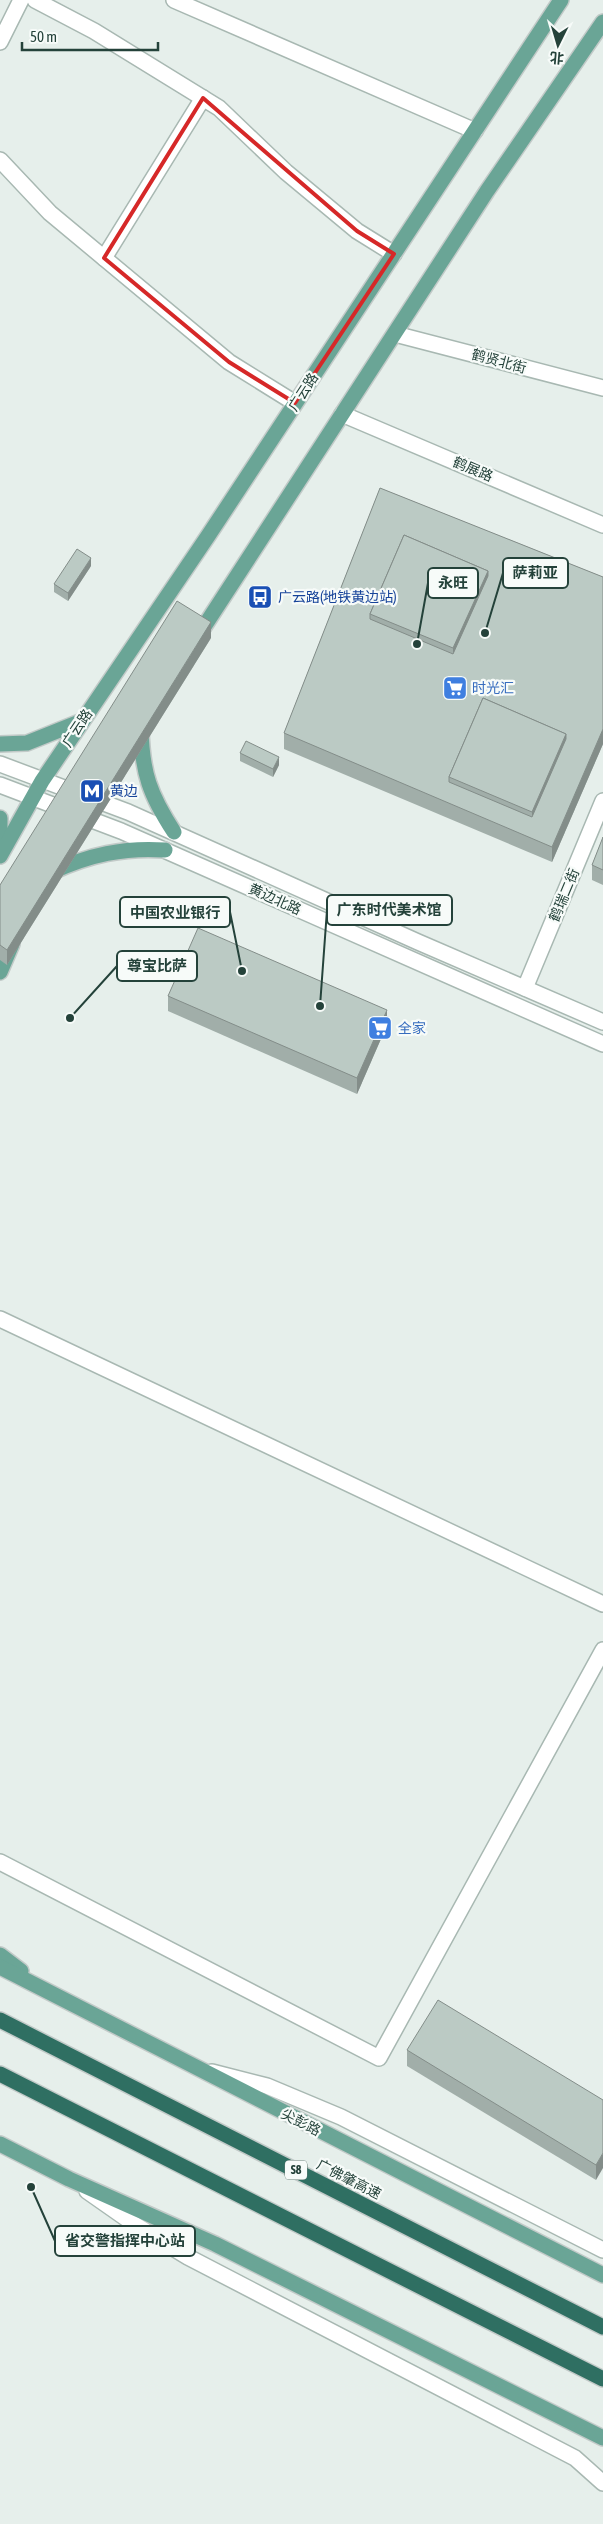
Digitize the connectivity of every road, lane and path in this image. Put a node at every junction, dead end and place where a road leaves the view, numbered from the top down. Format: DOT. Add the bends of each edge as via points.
graph roads {
  1 [pos="21,0"];
  2 [pos="35,0"];
  3 [pos="174,0"];
  4 [pos="561,0"];
  5 [pos="603,22"];
  6 [pos="0,42"];
  7 [pos="203,98"];
  8 [pos="475,131"];
  9 [pos="0,160"];
  10 [pos="394,254"];
  11 [pos="104,258"];
  12 [pos="394,334"];
  13 [pos="603,388"];
  14 [pos="296,403"];
  15 [pos="342,414"];
  16 [pos="603,525"];
  17 [pos="138,638"];
  18 [pos="154,649"];
  19 [pos="189,650"];
  20 [pos="82,721"];
  21 [pos="0,744"];
  22 [pos="127,744"];
  23 [pos="0,764"];
  24 [pos="42,781"];
  25 [pos="100,784"];
  26 [pos="0,785"];
  27 [pos="31,798"];
  28 [pos="91,798"];
  29 [pos="603,802"];
  30 [pos="79,815"];
  31 [pos="0,818"];
  32 [pos="70,828"];
  33 [pos="174,832"];
  34 [pos="0,844"];
  35 [pos="165,850"];
  36 [pos="54,855"];
  37 [pos="0,856"];
  38 [pos="18,929"];
  39 [pos="0,972"];
  40 [pos="525,988"];
  41 [pos="603,1022"];
  42 [pos="603,1044"];
  43 [pos="0,1319"];
  44 [pos="603,1604"];
  45 [pos="603,1650"];
  46 [pos="0,1862"];
  47 [pos="0,1955"];
  48 [pos="0,1967"];
  49 [pos="44,1990"];
  50 [pos="0,2020"];
  51 [pos="188,2065"];
  52 [pos="0,2074"];
  53 [pos="0,2144"];
  54 [pos="69,2178"];
  55 [pos="603,2250"];
  56 [pos="603,2275"];
  57 [pos="598,2324"];
  58 [pos="603,2379"];
  59 [pos="603,2438"];
  60 [pos="575,2458"];
  61 [pos="603,2467"];
  62 [pos="603,2483"];
  1 -- 6 [label="street"];
  2 -- 7 [label="street"];
  3 -- 8 [label="street"];
  4 -- 8 [label="main road, 广云路"];
  5 -- 12 [label="main road"];
  7 -- 10 [label="street" via="219,108 286,172 357,231"];
  7 -- 11 [label="street"];
  8 -- 10 [label="main road, 广云路"];
  9 -- 11 [label="street" via="50,213"];
  10 -- 14 [label="main road, 广云路"];
  11 -- 14 [label="street" via="229,362"];
  12 -- 13 [label="street, 鹤贤北街"];
  12 -- 15 [label="main road"];
  14 -- 17 [label="main road, 广云路"];
  15 -- 16 [label="street, 鹤展路"];
  15 -- 19 [label="main road"];
  17 -- 18 [label="main road"];
  17 -- 20 [label="main road, 广云路"];
  20 -- 21 [label="main road" via="26,743"];
  20 -- 24 [label="main road, 广云路"];
  22 -- 33 [label="main road" via="145,718 142,748 146,776 154,801"];
  23 -- 24 [label="street, 黄边北路"];
  24 -- 27 [label="main road, 广云路"];
  24 -- 28 [label="street, 黄边北路"];
  25 -- 28 [label="main road"];
  26 -- 27 [label="street, 黄边北路"];
  27 -- 30 [label="street, 黄边北路"];
  27 -- 37 [label="main road, 广云路"];
  28 -- 30 [label="main road"];
  28 -- 33 [label="street, 黄边北路"];
  29 -- 40 [label="street, 鹤瑞二街"];
  30 -- 32 [label="main road"];
  30 -- 35 [label="street, 黄边北路"];
  31 -- 34 [label="main road"];
  33 -- 40 [label="street, 黄边北路"];
  35 -- 36 [label="main road" via="139,848 102,853 41,879"];
  35 -- 42 [label="street, 黄边北路"];
  38 -- 39 [label="main road"];
  40 -- 41 [label="street, 黄边北路"];
  43 -- 44 [label="street"];
  45 -- 46 [label="street" via="379,2058"];
  47 -- 49 [label="main road"];
  48 -- 49 [label="main road, 尖彭路"];
  49 -- 51 [label="main road, 尖彭路"];
  50 -- 57 [label="highway, 广佛肇高速 / S8"];
  51 -- 55 [label="street" via="267,2086 341,2117"];
  51 -- 56 [label="main road, 尖彭路"];
  52 -- 58 [label="highway"];
  53 -- 54 [label="main road"];
  54 -- 59 [label="main road" via="215,2244"];
  54 -- 60 [label="street" via="188,2257"];
  60 -- 61 [label="street"];
  60 -- 62 [label="street"];
}
